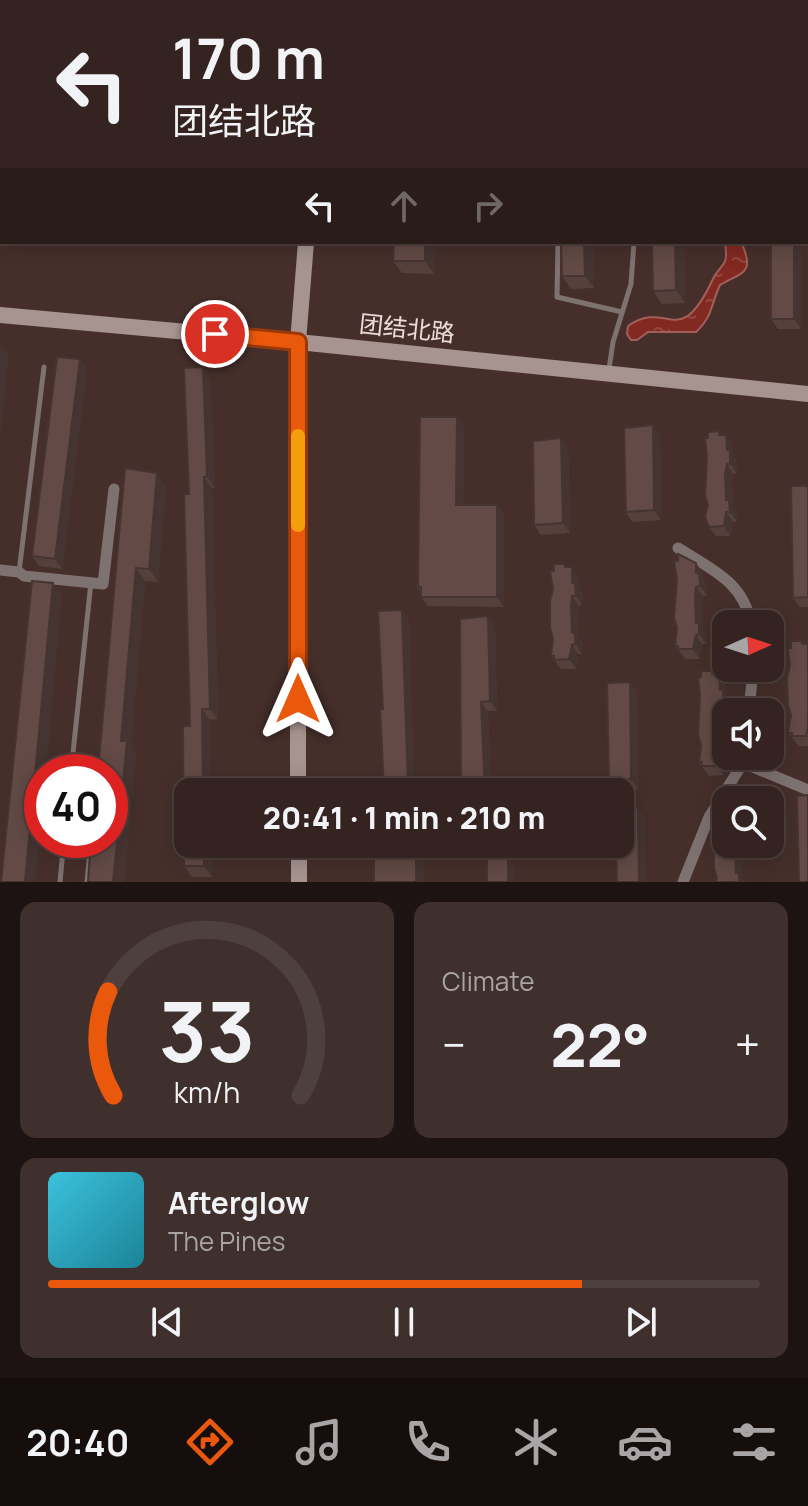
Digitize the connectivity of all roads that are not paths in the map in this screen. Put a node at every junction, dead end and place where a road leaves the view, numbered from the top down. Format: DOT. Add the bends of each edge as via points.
graph roads {
  1 [pos="306,244"];
  2 [pos="558,244"];
  3 [pos="634,244"];
  4 [pos="622,312"];
  5 [pos="0,315"];
  6 [pos="298,342"];
  7 [pos="44,367"];
  8 [pos="609,374"];
  9 [pos="808,394"];
  10 [pos="114,489"];
  11 [pos="678,548"];
  12 [pos="0,570"];
  13 [pos="19,572"];
  14 [pos="97,583"];
  15 [pos="116,586"];
  16 [pos="748,610"];
  17 [pos="73,754"];
  18 [pos="737,770"];
  19 [pos="765,770"];
  20 [pos="298,778"];
  21 [pos="808,790"];
  22 [pos="62,858"];
  23 [pos="89,858"];
  24 [pos="299,858"];
  25 [pos="60,882"];
  26 [pos="87,882"];
  27 [pos="299,882"];
  28 [pos="683,882"];
  1 -- 6 [label="street"];
  2 -- 4 [label="lane" via="557,297"];
  3 -- 4 [label="lane" via="631,284"];
  4 -- 8 [label="lane"];
  5 -- 6 [label="street, 团结北路"];
  6 -- 8 [label="street, 团结北路"];
  6 -- 20 [label="street"];
  7 -- 13 [label="lane"];
  8 -- 9 [label="street, 团结北路"];
  10 -- 14 [label="street"];
  11 -- 16 [label="street" via="732,583"];
  12 -- 13 [label="street"];
  13 -- 14 [label="street"];
  14 -- 15 [label="lane"];
  14 -- 17 [label="lane"];
  18 -- 28 [label="street" via="709,817"];
  19 -- 21 [label="street"];
  22 -- 25 [label="lane"];
  23 -- 26 [label="lane"];
  24 -- 27 [label="street"];
}
